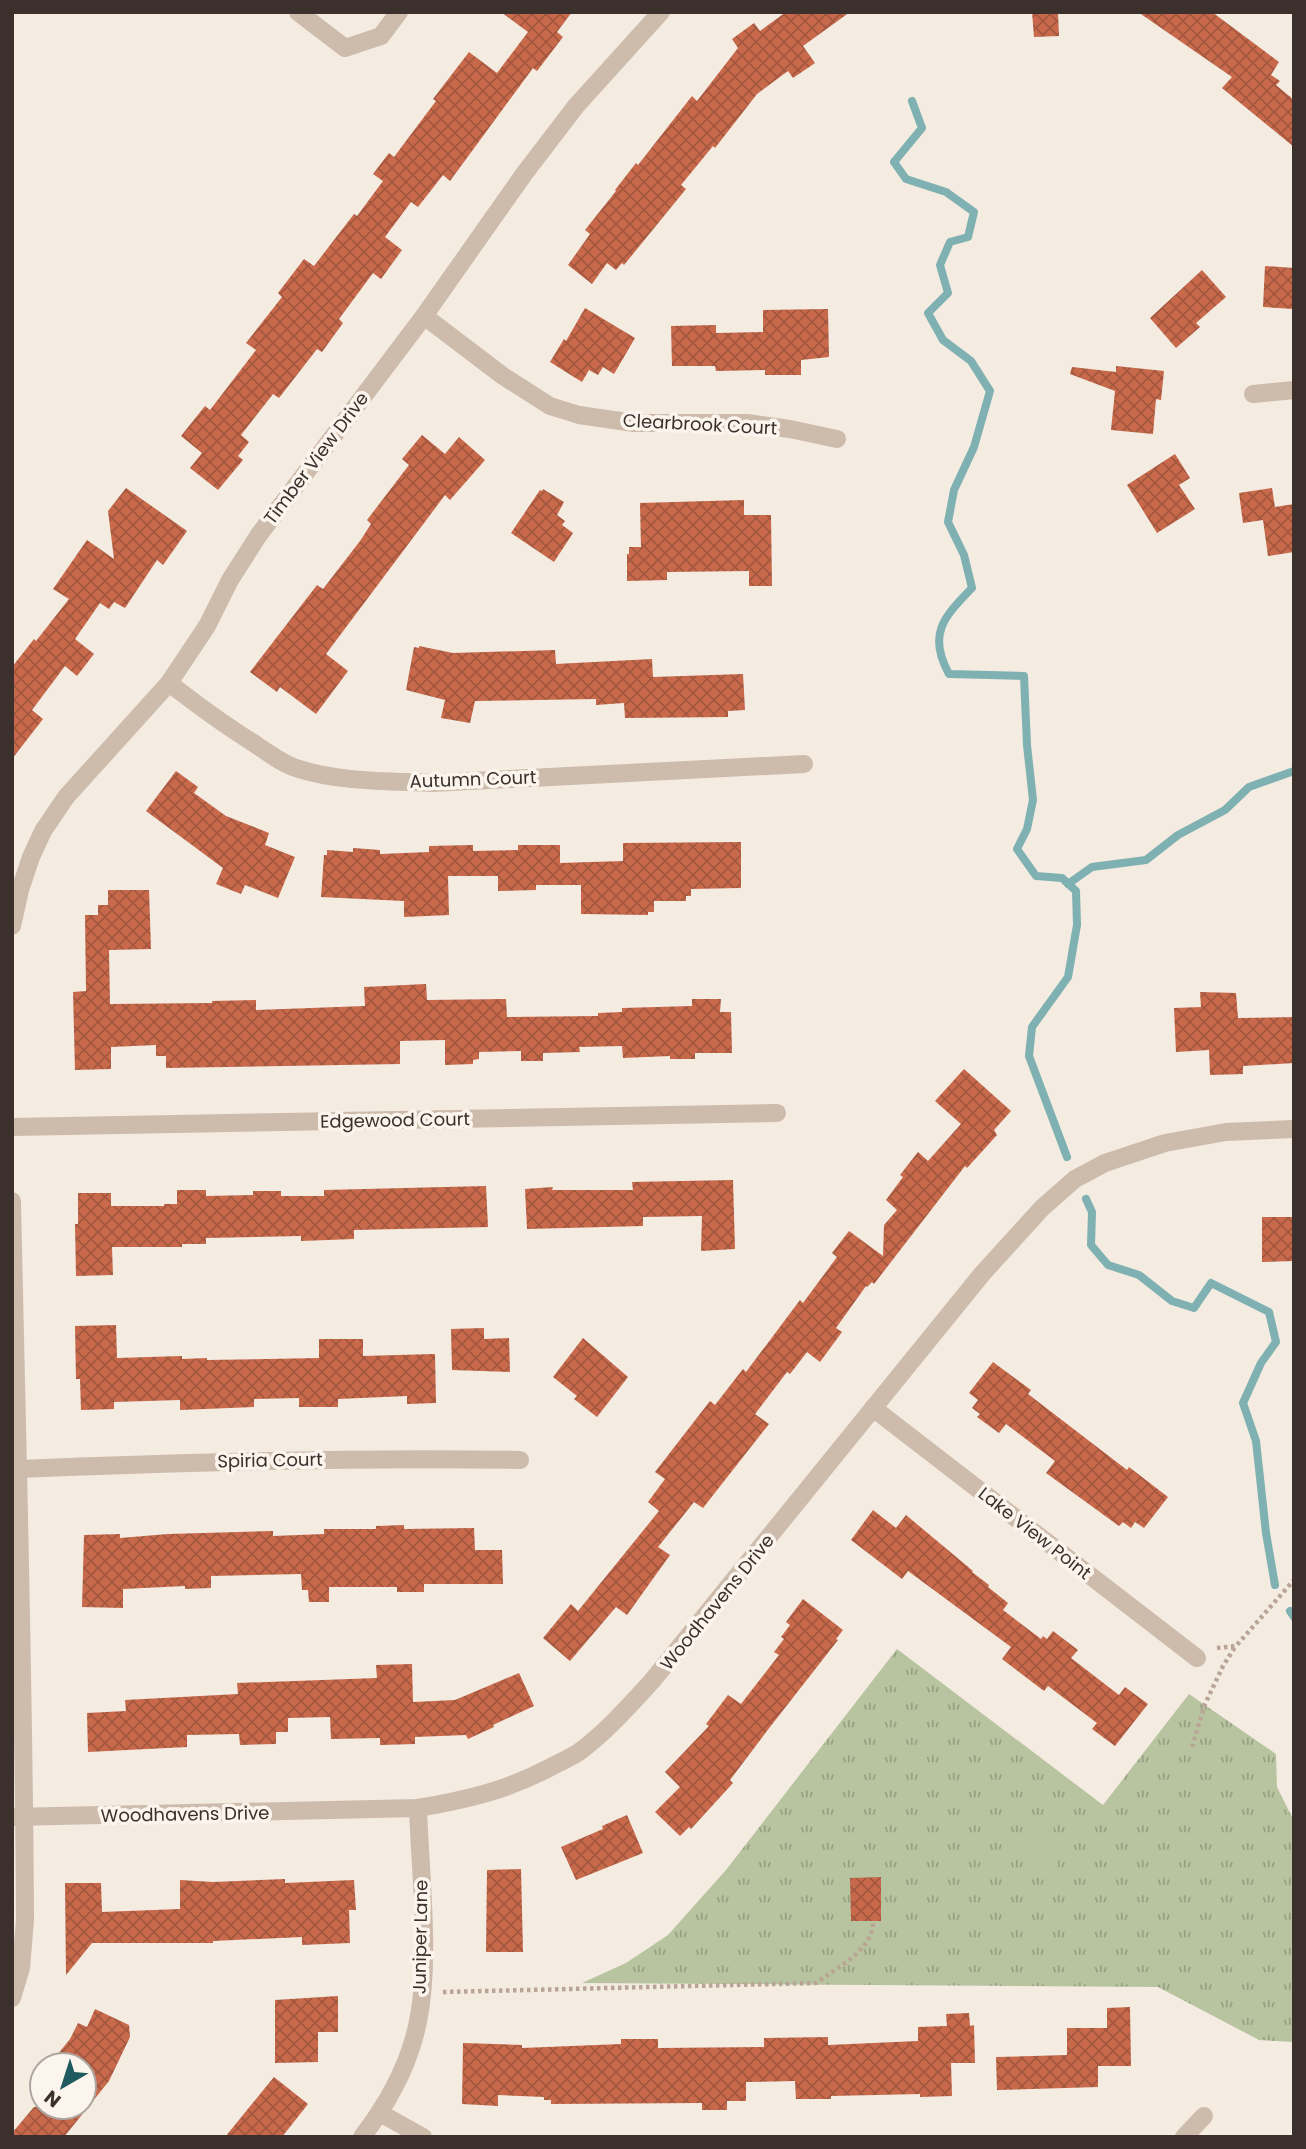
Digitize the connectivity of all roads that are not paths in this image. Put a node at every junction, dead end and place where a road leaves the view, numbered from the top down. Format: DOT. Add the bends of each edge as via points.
graph roads {
  1 [pos="298,12"];
  2 [pos="399,12"];
  3 [pos="661,12"];
  4 [pos="424,316"];
  5 [pos="1294,390"];
  6 [pos="1253,394"];
  7 [pos="837,439"];
  8 [pos="169,683"];
  9 [pos="804,764"];
  10 [pos="12,926"];
  11 [pos="777,1112"];
  12 [pos="12,1127"];
  13 [pos="1294,1129"];
  14 [pos="12,1201"];
  15 [pos="873,1408"];
  16 [pos="520,1460"];
  17 [pos="19,1469"];
  18 [pos="1197,1658"];
  19 [pos="418,1808"];
  20 [pos="18,1817"];
  21 [pos="12,1998"];
  22 [pos="380,2113"];
  23 [pos="1204,2116"];
  24 [pos="362,2137"];
  25 [pos="424,2137"];
  26 [pos="1184,2137"];
  1 -- 2 [label="street" via="345,48 381,36"];
  3 -- 4 [label="street, Timber View Drive" via="576,106"];
  4 -- 7 [label="street, Clearbrook Court" via="503,376 550,406 579,415 634,423 747,423"];
  4 -- 8 [label="street, Timber View Drive" via="258,536"];
  5 -- 6 [label="street"];
  8 -- 9 [label="street, Autumn Court" via="278,759 318,774 432,783"];
  8 -- 10 [label="street, Timber View Drive" via="66,797 43,831 20,890"];
  11 -- 12 [label="street, Edgewood Court"];
  13 -- 15 [label="street, Woodhavens Drive" via="1226,1132 1165,1143 1105,1163 1075,1179 982,1274"];
  14 -- 17 [label="street"];
  15 -- 18 [label="street, Lake View Point"];
  15 -- 19 [label="street, Woodhavens Drive" via="706,1616 614,1721 577,1753 509,1787 473,1799"];
  16 -- 17 [label="street, Spiria Court" via="203,1461"];
  17 -- 20 [label="street"];
  19 -- 20 [label="street, Woodhavens Drive"];
  19 -- 22 [label="street, Juniper Lane" via="424,1940 421,1992 415,2036"];
  20 -- 21 [label="street" via="25,1920 21,1968"];
  22 -- 24 [label="street, Juniper Lane"];
  22 -- 25 [label="street"];
  23 -- 26 [label="street"];
}
